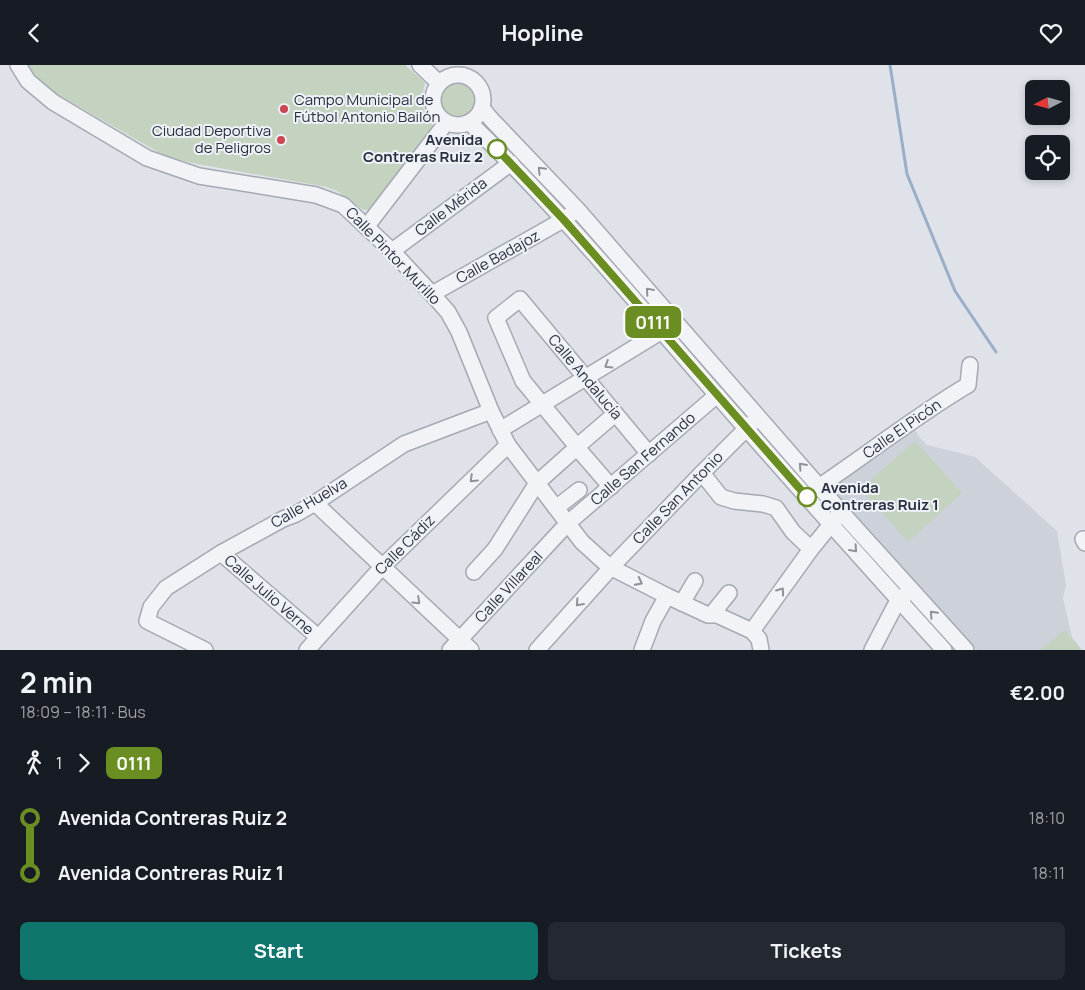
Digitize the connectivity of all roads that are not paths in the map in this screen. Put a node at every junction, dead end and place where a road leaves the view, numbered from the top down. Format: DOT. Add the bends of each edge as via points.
graph roads {
  1 [pos="18,65"];
  2 [pos="420,65"];
  3 [pos="462,70"];
  4 [pos="439,83"];
  5 [pos="482,108"];
  6 [pos="446,123"];
  7 [pos="470,123"];
  8 [pos="511,163"];
  9 [pos="577,209"];
  10 [pos="564,220"];
  11 [pos="367,226"];
  12 [pos="392,251"];
  13 [pos="432,294"];
  14 [pos="675,322"];
  15 [pos="662,331"];
  16 [pos="970,365"];
  17 [pos="586,378"];
  18 [pos="717,395"];
  19 [pos="541,405"];
  20 [pos="491,411"];
  21 [pos="615,413"];
  22 [pos="758,418"];
  23 [pos="746,429"];
  24 [pos="500,430"];
  25 [pos="508,445"];
  26 [pos="577,447"];
  27 [pos="649,454"];
  28 [pos="702,473"];
  29 [pos="537,483"];
  30 [pos="820,486"];
  31 [pos="611,487"];
  32 [pos="579,490"];
  33 [pos="315,503"];
  34 [pos="556,508"];
  35 [pos="842,513"];
  36 [pos="568,523"];
  37 [pos="831,524"];
  38 [pos="811,549"];
  39 [pos="221,553"];
  40 [pos="382,567"];
  41 [pos="611,567"];
  42 [pos="474,572"];
  43 [pos="696,581"];
  44 [pos="910,590"];
  45 [pos="729,593"];
  46 [pos="667,596"];
  47 [pos="900,601"];
  48 [pos="682,603"];
  49 [pos="712,615"];
  50 [pos="752,631"];
  51 [pos="318,637"];
  52 [pos="454,645"];
  53 [pos="205,650"];
  54 [pos="307,650"];
  55 [pos="470,650"];
  56 [pos="537,650"];
  57 [pos="642,650"];
  58 [pos="761,650"];
  59 [pos="872,650"];
  60 [pos="944,650"];
  61 [pos="966,650"];
  1 -- 11 [label="street, Calle Pintor Murillo" via="28,81 53,102 147,158 199,176 316,195 343,205"];
  2 -- 4 [label="street"];
  3 -- 4 [label="street"];
  3 -- 5 [label="street" via="480,88 484,100"];
  4 -- 6 [label="street" via="433,103 435,111"];
  5 -- 7 [label="street"];
  9 -- 5 [label="street, one-way"];
  6 -- 7 [label="street"];
  6 -- 11 [label="street"];
  7 -- 8 [label="street"];
  8 -- 10 [label="street"];
  8 -- 12 [label="street, Calle Mérida"];
  9 -- 10 [label="street, Calle Badajoz"];
  14 -- 9 [label="street, one-way"];
  10 -- 13 [label="street, Calle Badajoz"];
  10 -- 15 [label="street"];
  11 -- 12 [label="street, Calle Pintor Murillo"];
  12 -- 13 [label="street, Calle Pintor Murillo"];
  13 -- 20 [label="street, Calle Pintor Murillo" via="448,312 459,332"];
  14 -- 15 [label="street"];
  14 -- 22 [label="street"];
  15 -- 17 [label="street, one-way"];
  15 -- 18 [label="street"];
  16 -- 30 [label="street, Calle El Picón" via="968,385 930,407"];
  17 -- 19 [label="street"];
  17 -- 19 [label="street, Calle Andalucía" via="520,299 496,318 523,381"];
  17 -- 21 [label="street, Calle Andalucía"];
  18 -- 23 [label="street"];
  18 -- 27 [label="street, Calle San Fernando"];
  19 -- 24 [label="street"];
  19 -- 26 [label="street"];
  20 -- 24 [label="street, Calle Pintor Murillo"];
  20 -- 33 [label="street, Calle Huelva" via="404,444"];
  21 -- 26 [label="street"];
  21 -- 27 [label="street, Calle Andalucía"];
  22 -- 23 [label="street, Calle San Antonio"];
  30 -- 22 [label="street, one-way"];
  23 -- 28 [label="street, Calle San Antonio"];
  23 -- 37 [label="street"];
  24 -- 25 [label="street, Calle Pintor Murillo"];
  25 -- 29 [label="street, Calle Pintor Murillo"];
  25 -- 40 [label="street, Calle Cádiz, one-way"];
  26 -- 29 [label="street"];
  26 -- 31 [label="street"];
  27 -- 31 [label="street, Calle San Fernando"];
  28 -- 38 [label="street" via="721,497 776,508 793,532"];
  28 -- 41 [label="street, Calle San Antonio"];
  29 -- 34 [label="street, Calle Pintor Murillo"];
  29 -- 42 [label="street" via="495,549"];
  30 -- 35 [label="street"];
  31 -- 36 [label="street, Calle San Fernando"];
  32 -- 34 [label="street"];
  33 -- 39 [label="street, Calle Huelva"];
  33 -- 40 [label="street"];
  34 -- 36 [label="street, Calle Pintor Murillo"];
  35 -- 37 [label="street"];
  35 -- 44 [label="street"];
  36 -- 41 [label="street, Calle Pintor Murillo" via="582,541"];
  36 -- 52 [label="street, Calle Villareal"];
  37 -- 38 [label="street"];
  37 -- 47 [label="street, one-way"];
  50 -- 38 [label="street, one-way"];
  39 -- 51 [label="street, Calle Julio Verne"];
  39 -- 53 [label="street, Calle Huelva" via="166,588 151,607 147,621"];
  40 -- 51 [label="street, Calle Cádiz"];
  40 -- 52 [label="street, one-way"];
  41 -- 46 [label="street, Calle Pintor Murillo, one-way"];
  41 -- 56 [label="street, Calle San Antonio, one-way"];
  43 -- 48 [label="street"];
  44 -- 47 [label="street"];
  61 -- 44 [label="street, one-way"];
  45 -- 49 [label="street"];
  46 -- 48 [label="street, Calle Pintor Murillo"];
  46 -- 57 [label="street"];
  47 -- 59 [label="street"];
  47 -- 60 [label="street"];
  48 -- 49 [label="street, Calle Pintor Murillo"];
  49 -- 50 [label="street, Calle Pintor Murillo"];
  50 -- 58 [label="street" via="760,639"];
  51 -- 54 [label="street, Calle Cádiz"];
  52 -- 55 [label="street"];
}
